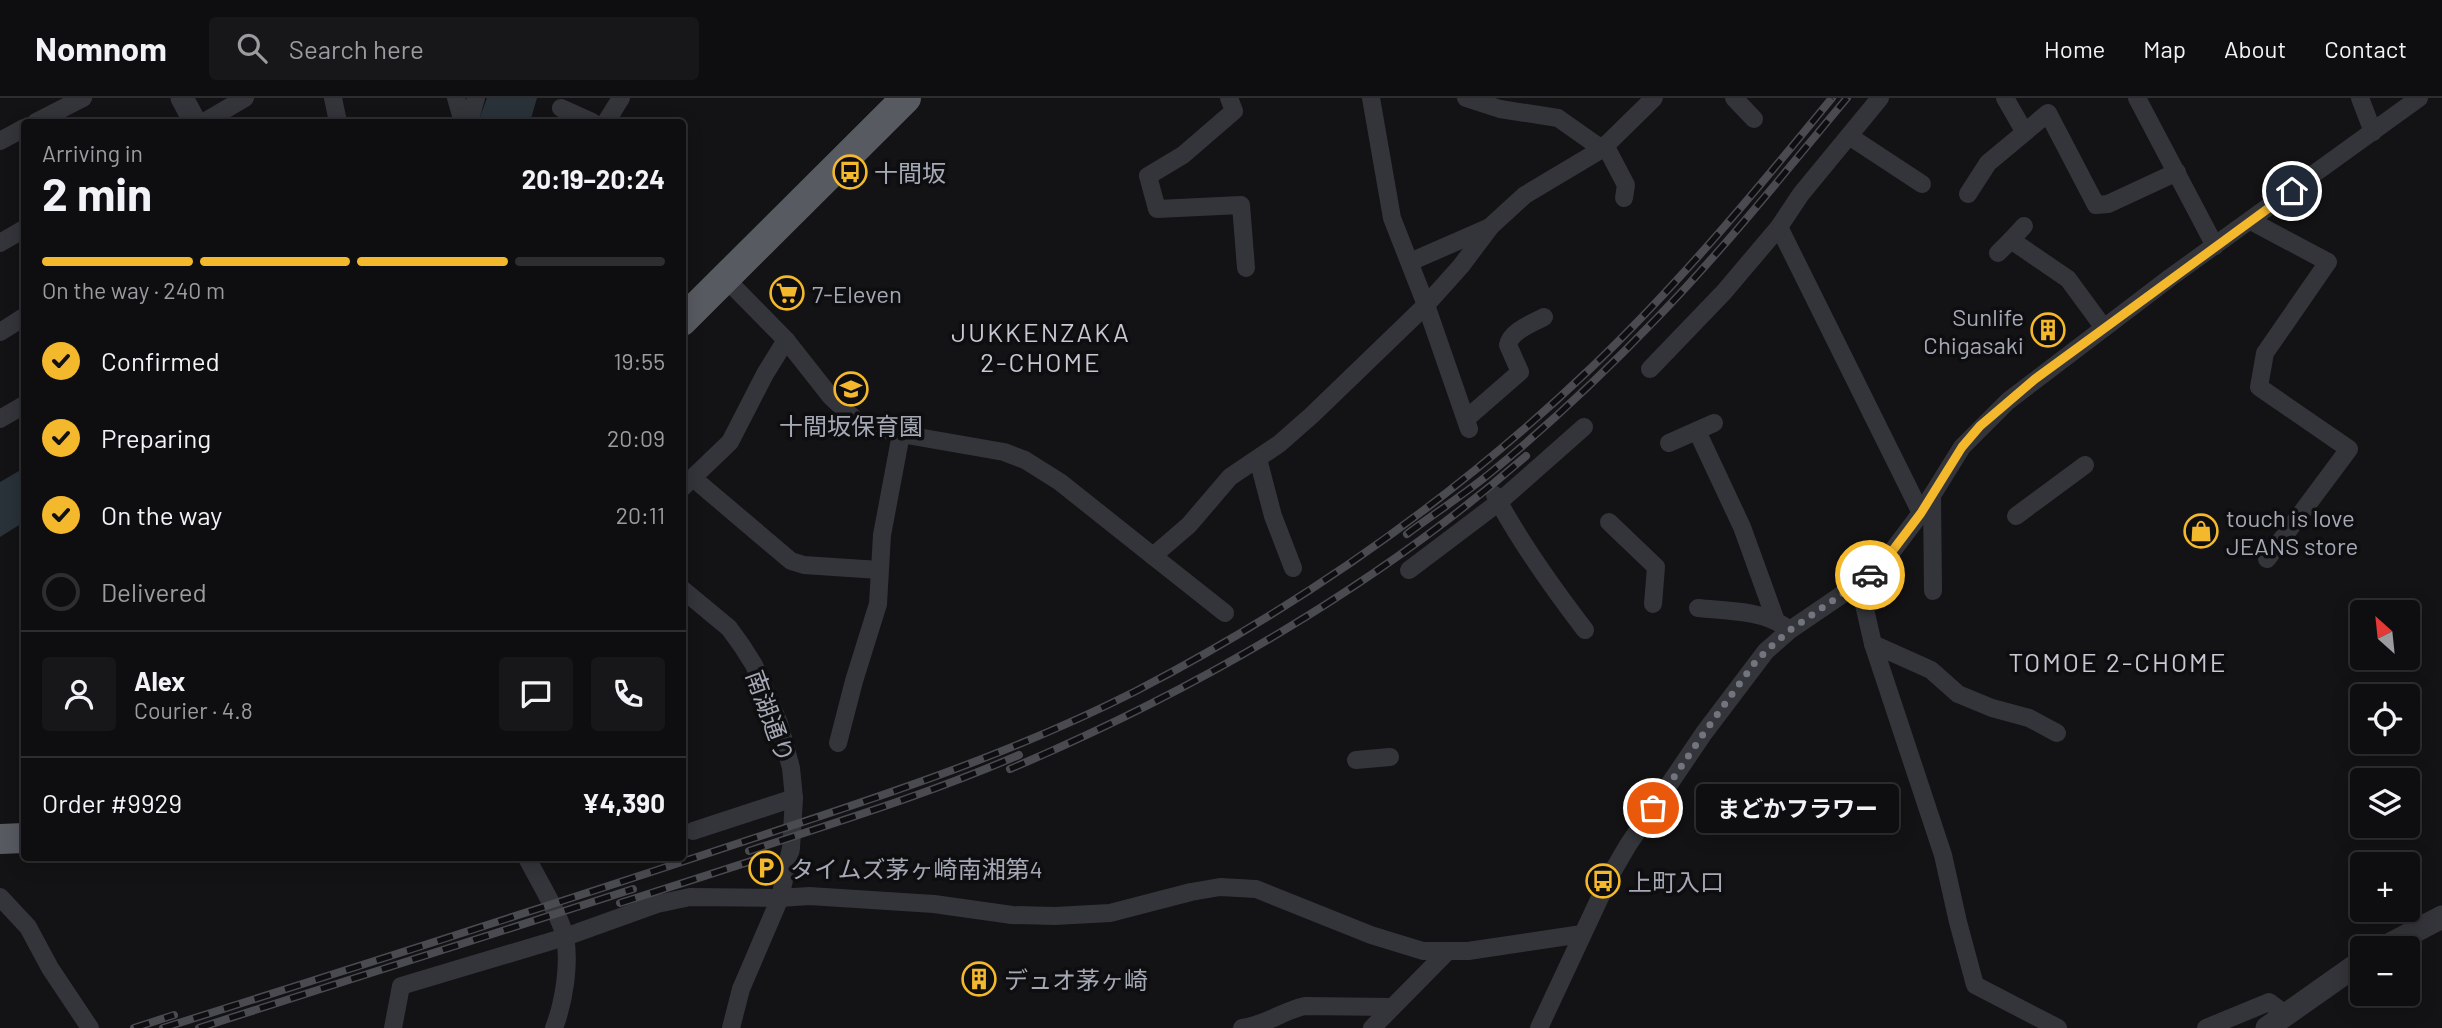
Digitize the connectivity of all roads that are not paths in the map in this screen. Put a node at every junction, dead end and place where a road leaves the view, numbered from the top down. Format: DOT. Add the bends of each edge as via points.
graph roads {
  1 [pos="83,98"];
  2 [pos="182,98"];
  3 [pos="245,98"];
  4 [pos="333,98"];
  5 [pos="456,98"];
  6 [pos="477,98"];
  7 [pos="621,98"];
  8 [pos="906,98"];
  9 [pos="1229,98"];
  10 [pos="1371,98"];
  11 [pos="1466,98"];
  12 [pos="1654,98"];
  13 [pos="1734,98"];
  14 [pos="1880,98"];
  15 [pos="2005,98"];
  16 [pos="2137,98"];
  17 [pos="2360,98"];
  18 [pos="2419,98"];
  19 [pos="1499,104"];
  20 [pos="560,110"];
  21 [pos="42,119"];
  22 [pos="193,119"];
  23 [pos="209,119"];
  24 [pos="337,119"];
  25 [pos="462,119"];
  26 [pos="470,119"];
  27 [pos="584,119"];
  28 [pos="608,119"];
  29 [pos="1754,119"];
  30 [pos="21,130"];
  31 [pos="2024,131"];
  32 [pos="2373,132"];
  33 [pos="1849,136"];
  34 [pos="0,141"];
  35 [pos="1603,147"];
  36 [pos="2177,172"];
  37 [pos="1922,184"];
  38 [pos="1968,194"];
  39 [pos="1624,198"];
  40 [pos="2251,221"];
  41 [pos="1491,226"];
  42 [pos="2024,226"];
  43 [pos="1779,227"];
  44 [pos="21,231"];
  45 [pos="0,243"];
  46 [pos="2215,246"];
  47 [pos="1410,262"];
  48 [pos="1246,268"];
  49 [pos="725,278"];
  50 [pos="1426,305"];
  51 [pos="686,317"];
  52 [pos="1544,317"];
  53 [pos="21,319"];
  54 [pos="2104,328"];
  55 [pos="0,332"];
  56 [pos="786,341"];
  57 [pos="1650,369"];
  58 [pos="21,407"];
  59 [pos="0,419"];
  60 [pos="1714,423"];
  61 [pos="1584,427"];
  62 [pos="1697,430"];
  63 [pos="901,434"];
  64 [pos="1669,443"];
  65 [pos="1258,458"];
  66 [pos="2085,464"];
  67 [pos="688,483"];
  68 [pos="1932,495"];
  69 [pos="1497,499"];
  70 [pos="1921,513"];
  71 [pos="2016,516"];
  72 [pos="1614,534"];
  73 [pos="1153,556"];
  74 [pos="2267,559"];
  75 [pos="1293,568"];
  76 [pos="879,570"];
  77 [pos="1409,570"];
  78 [pos="1859,583"];
  79 [pos="1933,591"];
  80 [pos="686,592"];
  81 [pos="1653,604"];
  82 [pos="1698,608"];
  83 [pos="1225,613"];
  84 [pos="1783,625"];
  85 [pos="1585,630"];
  86 [pos="1873,644"];
  87 [pos="2057,733"];
  88 [pos="838,743"];
  89 [pos="1390,757"];
  90 [pos="1356,760"];
  91 [pos="794,798"];
  92 [pos="693,831"];
  93 [pos="21,838"];
  94 [pos="0,839"];
  95 [pos="528,861"];
  96 [pos="0,897"];
  97 [pos="780,898"];
  98 [pos="2442,916"];
  99 [pos="1582,934"];
  100 [pos="2405,936"];
  101 [pos="565,937"];
  102 [pos="1447,952"];
  103 [pos="2350,969"];
  104 [pos="1392,1007"];
  105 [pos="2276,1021"];
  106 [pos="90,1028"];
  107 [pos="393,1028"];
  108 [pos="554,1028"];
  109 [pos="731,1028"];
  110 [pos="1242,1028"];
  111 [pos="1372,1028"];
  112 [pos="1539,1028"];
  113 [pos="2058,1028"];
  114 [pos="2206,1028"];
  1 -- 21 [label="street"];
  2 -- 22 [label="street"];
  3 -- 23 [label="street"];
  4 -- 24 [label="street"];
  5 -- 25 [label="street"];
  6 -- 26 [label="street"];
  7 -- 28 [label="street"];
  8 -- 49 [label="highway"];
  9 -- 48 [label="street" via="1234,111 1184,155 1148,176 1157,209 1241,205"];
  10 -- 47 [label="street" via="1392,218"];
  11 -- 19 [label="street"];
  12 -- 35 [label="street"];
  13 -- 29 [label="street"];
  14 -- 33 [label="street"];
  15 -- 31 [label="street"];
  16 -- 36 [label="street"];
  17 -- 32 [label="street"];
  18 -- 32 [label="street"];
  19 -- 35 [label="street" via="1558,118"];
  20 -- 27 [label="street"];
  30 -- 34 [label="street"];
  31 -- 36 [label="street" via="2048,113 2096,205 2108,204"];
  31 -- 38 [label="street" via="1989,163"];
  32 -- 40 [label="street"];
  33 -- 37 [label="street"];
  33 -- 43 [label="street"];
  35 -- 39 [label="street" via="1626,185"];
  35 -- 41 [label="street" via="1525,195"];
  36 -- 46 [label="street"];
  40 -- 46 [label="street"];
  40 -- 74 [label="street" via="2328,262 2265,354 2259,387 2349,449"];
  41 -- 47 [label="street"];
  41 -- 50 [label="street"];
  42 -- 54 [label="street" via="2004,246 2068,279"];
  43 -- 57 [label="street"];
  43 -- 70 [label="street"];
  44 -- 45 [label="street"];
  46 -- 54 [label="street"];
  47 -- 50 [label="street"];
  49 -- 51 [label="highway"];
  49 -- 56 [label="street"];
  50 -- 52 [label="street" via="1468,424 1520,372 1508,345 1513,335"];
  50 -- 65 [label="street" via="1312,415"];
  53 -- 55 [label="street"];
  54 -- 68 [label="street" via="1980,426"];
  56 -- 63 [label="street" via="845,413"];
  56 -- 67 [label="street" via="730,442"];
  58 -- 59 [label="street"];
  60 -- 62 [label="street"];
  61 -- 69 [label="street"];
  62 -- 64 [label="street"];
  62 -- 84 [label="street"];
  63 -- 73 [label="street" via="1004,452 1025,460"];
  63 -- 76 [label="street"];
  65 -- 73 [label="street" via="1230,477 1189,525"];
  65 -- 75 [label="street"];
  66 -- 71 [label="street"];
  67 -- 76 [label="street" via="791,561"];
  68 -- 70 [label="street"];
  68 -- 79 [label="street"];
  69 -- 77 [label="street"];
  69 -- 85 [label="street" via="1541,572"];
  70 -- 78 [label="street" via="1878,570"];
  72 -- 81 [label="street" via="1656,567"];
  73 -- 83 [label="street"];
  76 -- 88 [label="street" via="878,604"];
  78 -- 84 [label="street"];
  78 -- 86 [label="street"];
  80 -- 91 [label="street, 南湖通り" via="729,628 754,665 786,743"];
  82 -- 84 [label="street" via="1742,612"];
  84 -- 99 [label="street" via="1628,845"];
  86 -- 87 [label="street" via="1931,670 1958,694 2029,718"];
  86 -- 113 [label="street" via="1933,821 1975,985"];
  89 -- 90 [label="street"];
  91 -- 92 [label="street"];
  91 -- 97 [label="street, 南湖通り" via="792,848"];
  93 -- 94 [label="highway"];
  95 -- 101 [label="street"];
  96 -- 106 [label="street" via="28,927"];
  97 -- 101 [label="street" via="691,897 657,904"];
  97 -- 102 [label="street" via="934,904 1055,916 1110,914 1220,887 1256,889 1371,935 1423,951"];
  97 -- 109 [label="street, 南湖通り" via="741,989"];
  98 -- 100 [label="street"];
  99 -- 102 [label="street"];
  99 -- 112 [label="street"];
  101 -- 107 [label="street" via="401,986"];
  101 -- 108 [label="street" via="565,968"];
  102 -- 104 [label="street"];
  103 -- 105 [label="street"];
  104 -- 110 [label="street" via="1305,1006 1262,1025"];
  104 -- 111 [label="street"];
  105 -- 114 [label="street" via="2269,1002"];
}
